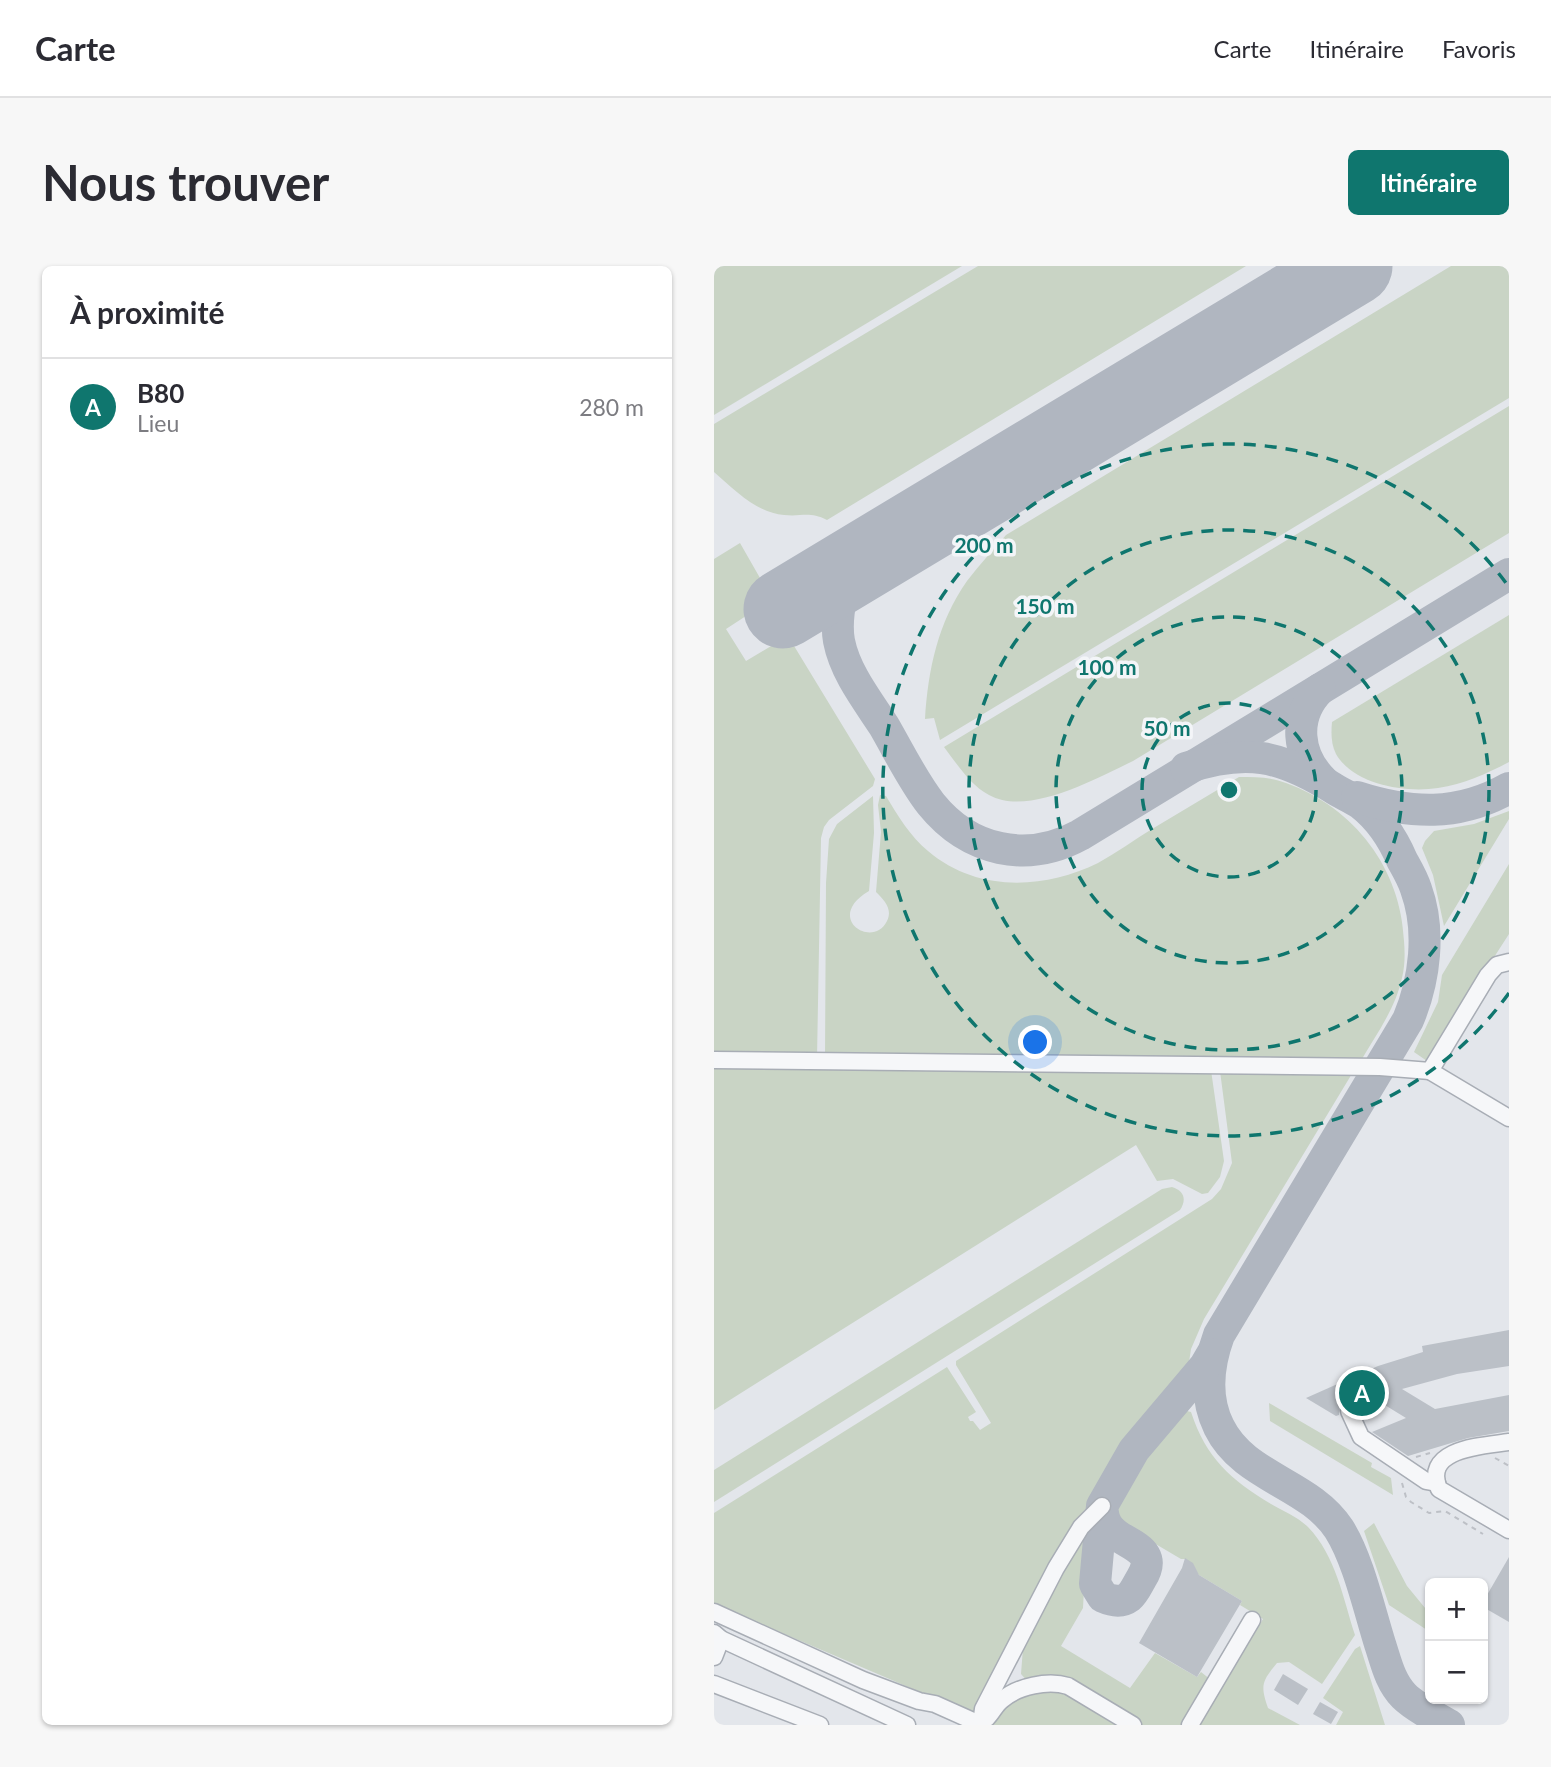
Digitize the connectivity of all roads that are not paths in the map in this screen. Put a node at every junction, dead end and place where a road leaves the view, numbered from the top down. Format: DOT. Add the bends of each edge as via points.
graph roads {
  1 [pos="1509,962"];
  2 [pos="714,1060"];
  3 [pos="1430,1071"];
  4 [pos="1509,1118"];
  5 [pos="1349,1411"];
  6 [pos="1509,1442"];
  7 [pos="1437,1483"];
  8 [pos="1102,1506"];
  9 [pos="1509,1530"];
  10 [pos="714,1612"];
  11 [pos="1252,1620"];
  12 [pos="716,1637"];
  13 [pos="714,1657"];
  14 [pos="714,1684"];
  15 [pos="820,1725"];
  16 [pos="907,1725"];
  17 [pos="981,1725"];
  18 [pos="1133,1725"];
  19 [pos="1190,1725"];
  1 -- 3 [label="street" via="1497,965 1488,975"];
  2 -- 3 [label="street"];
  3 -- 4 [label="street"];
  5 -- 7 [label="street" via="1361,1437 1426,1481"];
  6 -- 7 [label="street" via="1448,1455 1438,1466"];
  7 -- 9 [label="street" via="1439,1489"];
  8 -- 17 [label="street" via="1080,1527 1056,1568 983,1709"];
  10 -- 17 [label="street" via="863,1680"];
  11 -- 19 [label="street"];
  12 -- 13 [label="street"];
  12 -- 16 [label="street"];
  14 -- 15 [label="street"];
  17 -- 18 [label="street" via="1011,1693 1058,1683"];
}
